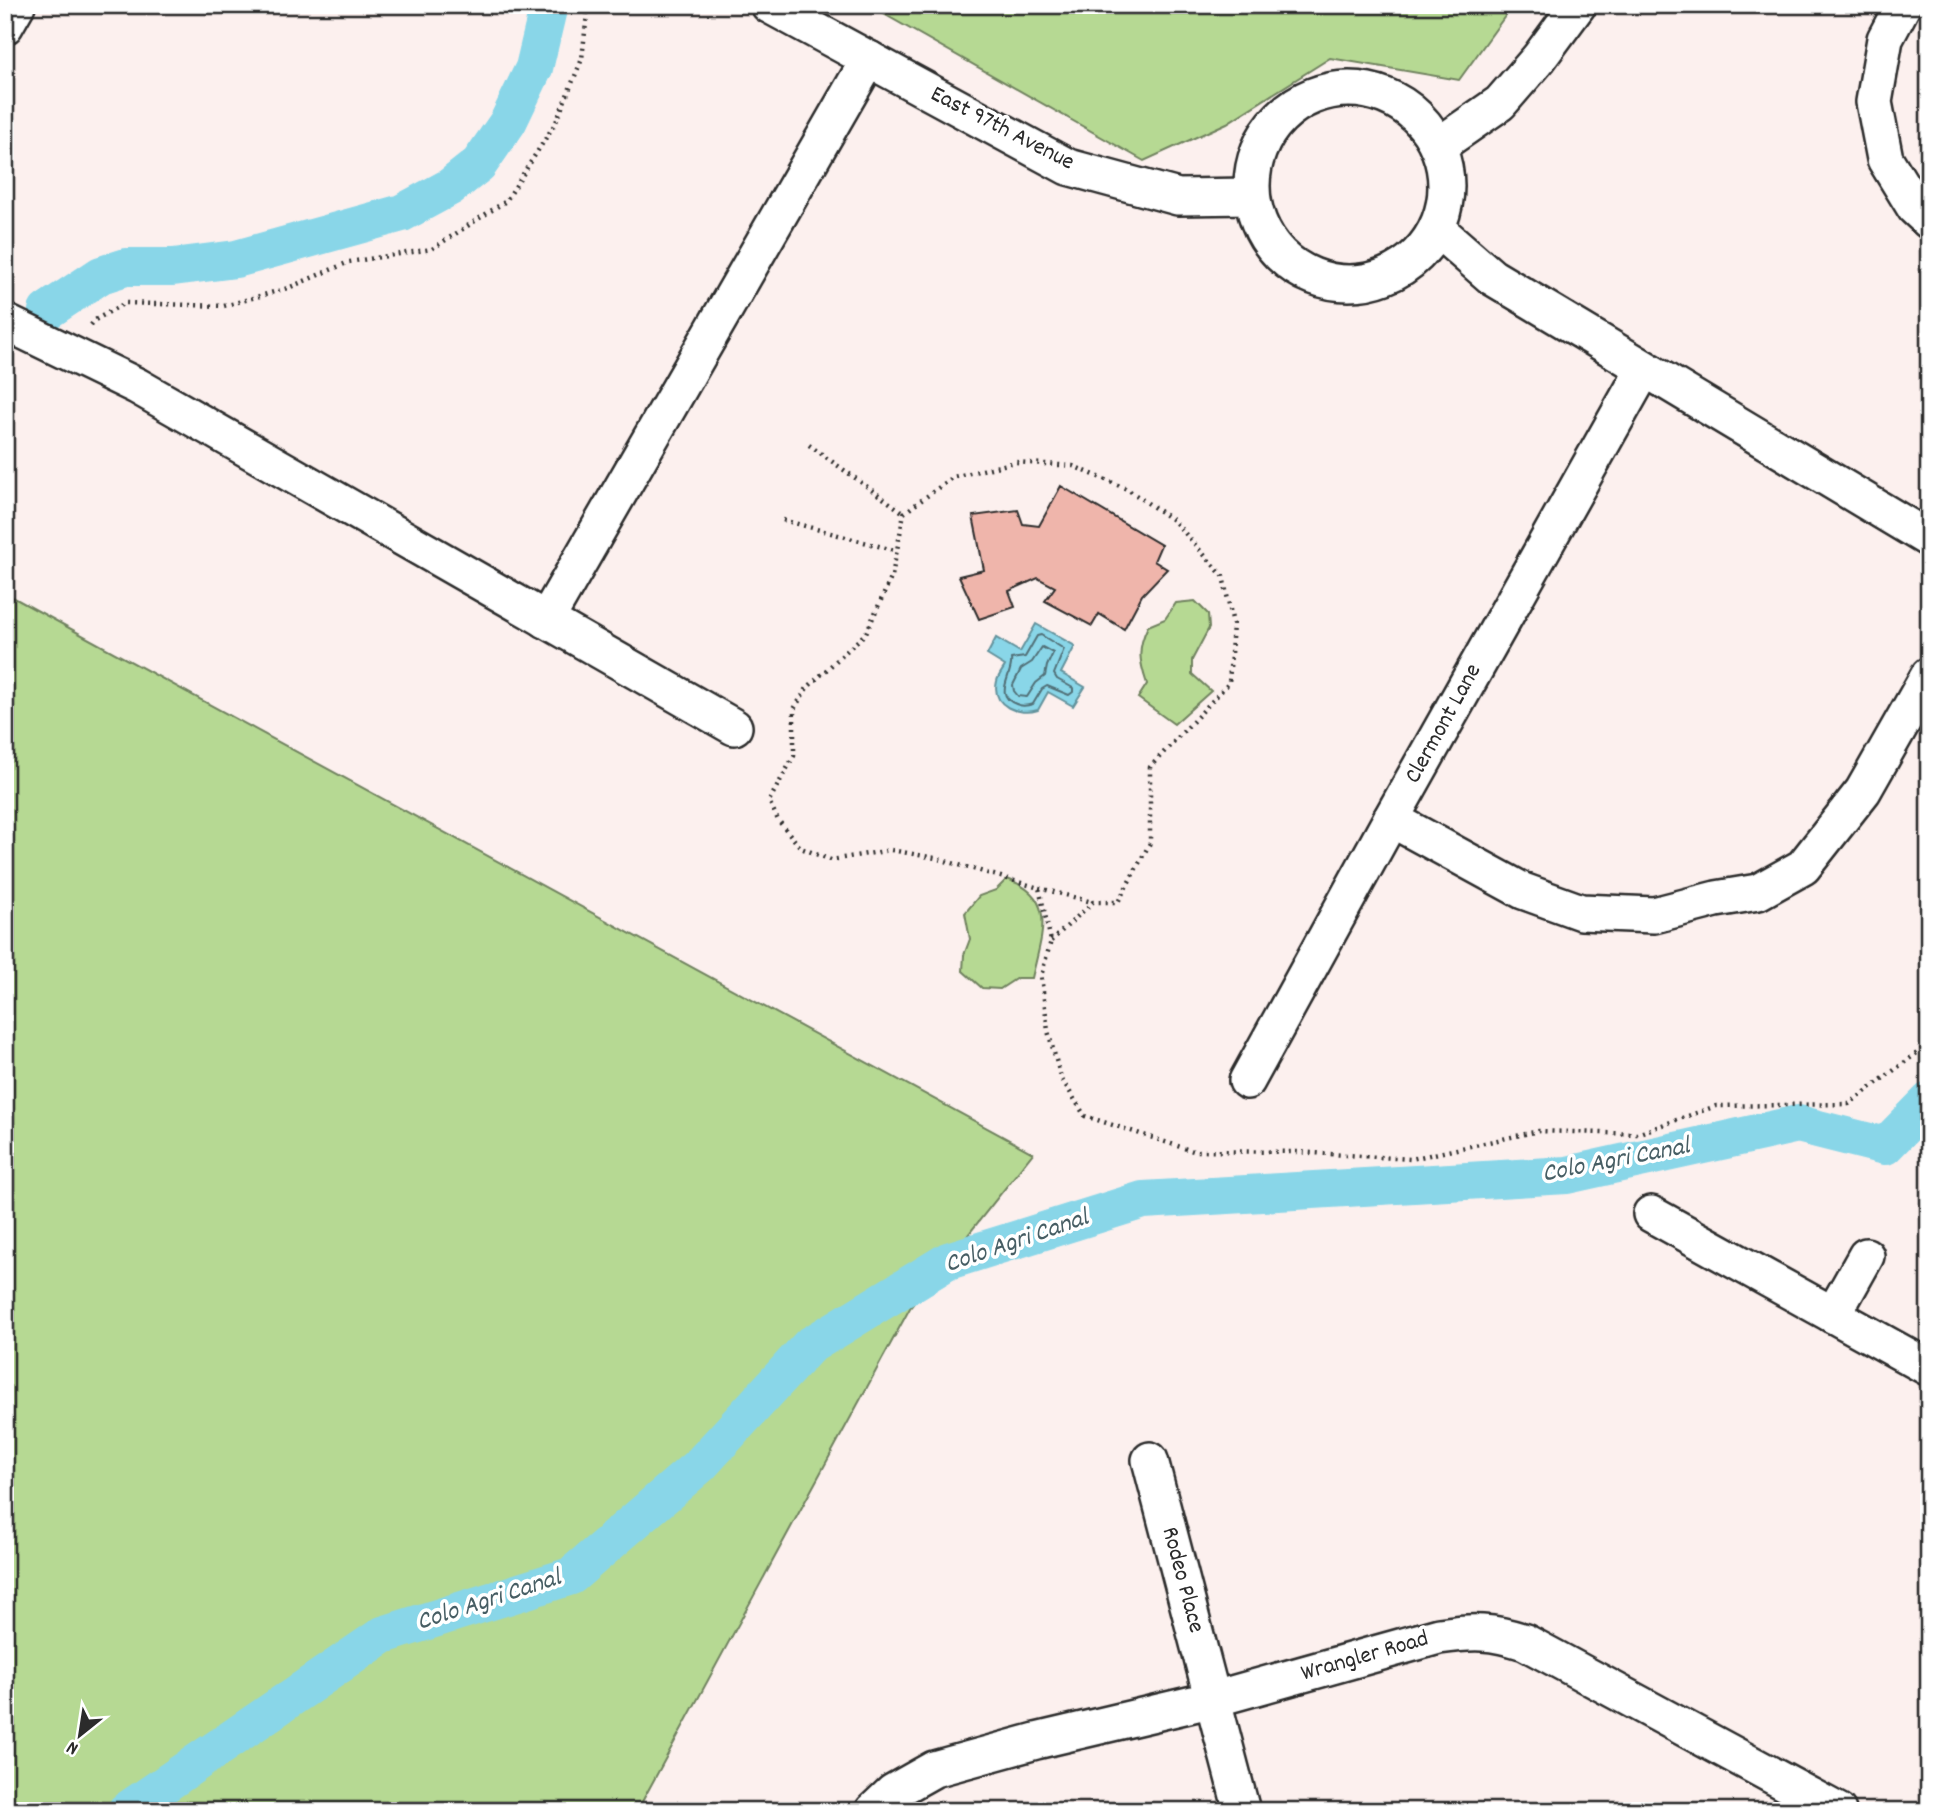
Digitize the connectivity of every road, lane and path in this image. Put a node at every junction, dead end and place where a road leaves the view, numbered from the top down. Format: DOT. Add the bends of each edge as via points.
graph roads {
  1 [pos="17,5"];
  2 [pos="588,5"];
  3 [pos="769,5"];
  4 [pos="1578,5"];
  5 [pos="1903,5"];
  6 [pos="5,26"];
  7 [pos="869,59"];
  8 [pos="1438,146"];
  9 [pos="1252,196"];
  10 [pos="1929,220"];
  11 [pos="1437,229"];
  12 [pos="5,323"];
  13 [pos="67,352"];
  14 [pos="1644,369"];
  15 [pos="809,445"];
  16 [pos="904,513"];
  17 [pos="783,520"];
  18 [pos="1929,539"];
  19 [pos="897,551"];
  20 [pos="546,620"];
  21 [pos="1929,675"];
  22 [pos="734,727"];
  23 [pos="1391,819"];
  24 [pos="1039,888"];
  25 [pos="1093,902"];
  26 [pos="1051,941"];
  27 [pos="1929,1044"];
  28 [pos="1247,1082"];
  29 [pos="1651,1214"];
  30 [pos="1866,1256"];
  31 [pos="1833,1315"];
  32 [pos="1929,1368"];
  33 [pos="1150,1460"];
  34 [pos="1214,1699"];
  35 [pos="873,1811"];
  36 [pos="1242,1811"];
  37 [pos="1838,1811"];
  1 -- 6 [label="street"];
  2 -- 13 [label="path" via="582,59 556,122 506,201 432,249 349,262 288,288 224,306 125,303 95,320"];
  3 -- 7 [label="street, East 97th Avenue"];
  4 -- 8 [label="street" via="1500,103"];
  5 -- 10 [label="street" via="1885,39 1874,102 1876,162"];
  7 -- 9 [label="street, East 97th Avenue" via="1068,167 1178,197"];
  7 -- 20 [label="street"];
  8 -- 9 [label="street" via="1421,121 1398,101 1369,90 1339,89 1309,97 1284,113 1265,137 1254,165"];
  8 -- 11 [label="street" via="1446,175 1446,203"];
  9 -- 11 [label="street" via="1260,225 1274,249 1295,267 1320,279 1348,284 1401,270 1422,252"];
  11 -- 14 [label="street" via="1492,277"];
  12 -- 13 [label="street"];
  13 -- 20 [label="street" via="137,386"];
  14 -- 18 [label="street"];
  14 -- 23 [label="street, Clermont Lane"];
  15 -- 16 [label="path"];
  16 -- 19 [label="path"];
  16 -- 25 [label="path" via="953,477 1016,462 1073,466 1127,489 1174,522 1223,576 1233,624 1229,684 1150,766 1150,843 1118,902"];
  17 -- 19 [label="path"];
  19 -- 24 [label="path" via="892,576 866,634 807,688 794,709 794,756 769,801 801,848 831,860 891,850"];
  20 -- 22 [label="street"];
  21 -- 23 [label="street" via="1863,791 1803,867 1758,892 1654,915 1581,912 1523,891"];
  23 -- 28 [label="street, Clermont Lane"];
  24 -- 25 [label="path"];
  24 -- 26 [label="path"];
  25 -- 26 [label="path"];
  26 -- 27 [label="path" via="1041,976 1048,1031 1061,1078 1085,1116 1193,1151 1411,1158 1539,1131 1637,1134 1716,1106 1849,1104"];
  29 -- 31 [label="street"];
  30 -- 31 [label="street"];
  31 -- 32 [label="street"];
  33 -- 34 [label="street, Rodeo Place"];
  34 -- 35 [label="street, Wrangler Road" via="934,1769 893,1792"];
  34 -- 36 [label="street, Rodeo Place"];
  34 -- 37 [label="street, Wrangler Road" via="1439,1636 1499,1633 1525,1642"];
}
